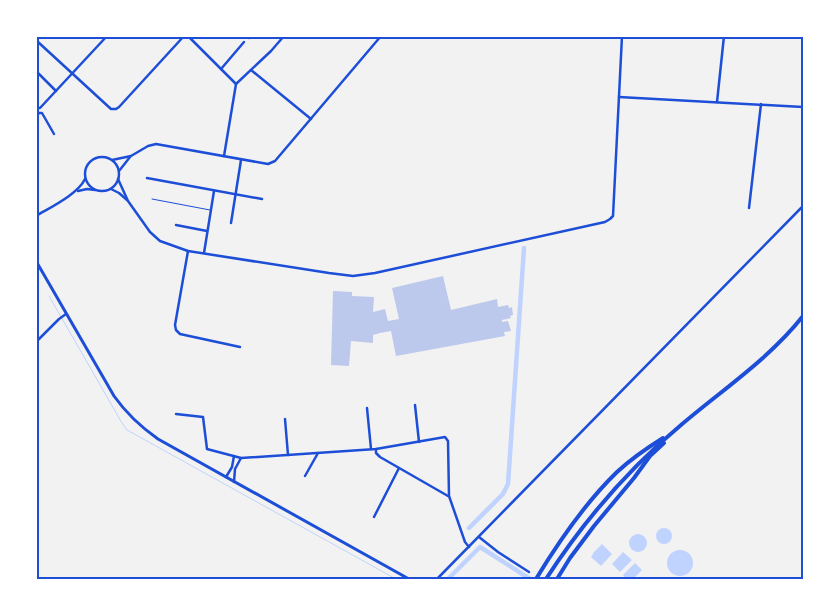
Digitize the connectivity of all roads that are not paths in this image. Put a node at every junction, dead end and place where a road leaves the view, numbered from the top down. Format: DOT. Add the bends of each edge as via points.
graph roads {
  1 [pos="107,36"];
  2 [pos="186,36"];
  3 [pos="284,36"];
  4 [pos="381,36"];
  5 [pos="622,36"];
  6 [pos="724,36"];
  7 [pos="36,41"];
  8 [pos="244,42"];
  9 [pos="221,69"];
  10 [pos="251,70"];
  11 [pos="36,71"];
  12 [pos="73,73"];
  13 [pos="236,84"];
  14 [pos="56,91"];
  15 [pos="619,97"];
  16 [pos="717,102"];
  17 [pos="760,104"];
  18 [pos="803,107"];
  19 [pos="36,108"];
  20 [pos="36,116"];
  21 [pos="311,119"];
  22 [pos="54,134"];
  23 [pos="131,156"];
  24 [pos="224,156"];
  25 [pos="112,160"];
  26 [pos="242,160"];
  27 [pos="119,171"];
  28 [pos="86,178"];
  29 [pos="147,178"];
  30 [pos="118,179"];
  31 [pos="110,188"];
  32 [pos="98,190"];
  33 [pos="77,191"];
  34 [pos="214,191"];
  35 [pos="236,194"];
  36 [pos="152,199"];
  37 [pos="262,199"];
  38 [pos="128,201"];
  39 [pos="803,206"];
  40 [pos="749,208"];
  41 [pos="211,210"];
  42 [pos="36,216"];
  43 [pos="231,223"];
  44 [pos="176,225"];
  45 [pos="207,231"];
  46 [pos="188,251"];
  47 [pos="204,254"];
  48 [pos="36,261"];
  49 [pos="66,314"];
  50 [pos="803,316"];
  51 [pos="36,342"];
  52 [pos="240,347"];
  53 [pos="415,405"];
  54 [pos="367,408"];
  55 [pos="176,414"];
  56 [pos="285,419"];
  57 [pos="675,430"];
  58 [pos="419,442"];
  59 [pos="371,449"];
  60 [pos="376,449"];
  61 [pos="318,453"];
  62 [pos="288,455"];
  63 [pos="234,456"];
  64 [pos="241,458"];
  65 [pos="399,468"];
  66 [pos="305,476"];
  67 [pos="226,477"];
  68 [pos="234,482"];
  69 [pos="449,496"];
  70 [pos="374,517"];
  71 [pos="478,537"];
  72 [pos="469,547"];
  73 [pos="529,572"];
  74 [pos="409,579"];
  75 [pos="438,579"];
  76 [pos="536,579"];
  77 [pos="546,579"];
  78 [pos="557,579"];
  1 -- 12 [label="street"];
  2 -- 9 [label="street"];
  2 -- 12 [label="street" via="116,109 111,109"];
  3 -- 10 [label="street"];
  4 -- 21 [label="street"];
  5 -- 15 [label="street"];
  6 -- 16 [label="street"];
  7 -- 12 [label="street"];
  8 -- 9 [label="street"];
  9 -- 13 [label="street"];
  10 -- 13 [label="street"];
  10 -- 21 [label="street"];
  11 -- 14 [label="street"];
  12 -- 14 [label="street"];
  13 -- 24 [label="street"];
  14 -- 19 [label="street" via="40,108"];
  15 -- 16 [label="street"];
  15 -- 47 [label="street" via="613,216 605,222 353,276"];
  16 -- 17 [label="street"];
  17 -- 18 [label="street"];
  17 -- 40 [label="street"];
  20 -- 22 [label="street" via="42,112"];
  21 -- 26 [label="street" via="275,161 268,164"];
  23 -- 24 [label="street" via="156,144"];
  23 -- 25 [label="street"];
  23 -- 27 [label="street"];
  24 -- 26 [label="street"];
  25 -- 27 [label="street"];
  25 -- 28 [label="street" via="103,157 93,160 86,168"];
  26 -- 35 [label="street"];
  27 -- 30 [label="street"];
  28 -- 32 [label="street"];
  28 -- 33 [label="street"];
  29 -- 34 [label="street"];
  30 -- 31 [label="street"];
  30 -- 38 [label="street"];
  31 -- 32 [label="street"];
  31 -- 38 [label="street"];
  32 -- 33 [label="street"];
  33 -- 42 [label="street"];
  34 -- 35 [label="street"];
  34 -- 41 [label="street"];
  35 -- 37 [label="street"];
  35 -- 43 [label="street"];
  36 -- 41 [label="lane"];
  38 -- 46 [label="street" via="160,241"];
  39 -- 71 [label="street"];
  41 -- 45 [label="street"];
  44 -- 45 [label="street"];
  45 -- 47 [label="street"];
  46 -- 47 [label="street"];
  46 -- 52 [label="street" via="176,330 180,334"];
  48 -- 49 [label="main road"];
  49 -- 51 [label="street"];
  49 -- 67 [label="main road" via="126,412 158,438"];
  50 -- 57 [label="highway" via="778,344"];
  53 -- 58 [label="street"];
  54 -- 59 [label="street"];
  55 -- 63 [label="street" via="203,417 206,449"];
  56 -- 62 [label="street"];
  57 -- 76 [label="highway" via="610,480 568,530"];
  57 -- 77 [label="highway" via="616,486 569,544"];
  57 -- 78 [label="highway" via="594,526"];
  58 -- 60 [label="street"];
  58 -- 69 [label="street" via="444,437 448,441"];
  59 -- 60 [label="street"];
  59 -- 61 [label="street"];
  60 -- 65 [label="street" via="380,457"];
  61 -- 62 [label="street"];
  61 -- 66 [label="street"];
  62 -- 64 [label="street"];
  63 -- 64 [label="street"];
  63 -- 67 [label="street"];
  64 -- 68 [label="street" via="235,469"];
  65 -- 69 [label="street"];
  65 -- 70 [label="street"];
  67 -- 68 [label="main road"];
  68 -- 74 [label="main road"];
  69 -- 72 [label="street"];
  71 -- 72 [label="street"];
  71 -- 73 [label="street"];
  72 -- 75 [label="street"];
}
